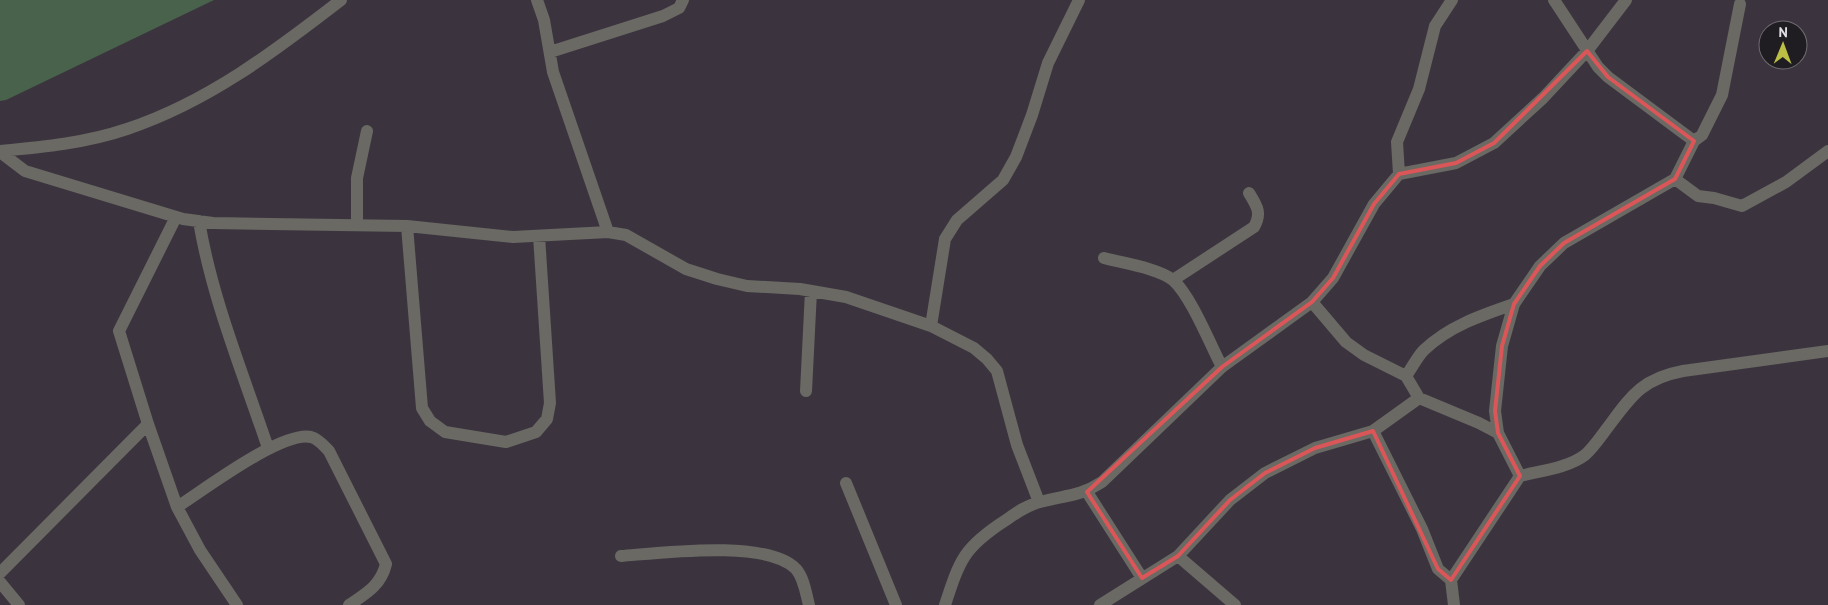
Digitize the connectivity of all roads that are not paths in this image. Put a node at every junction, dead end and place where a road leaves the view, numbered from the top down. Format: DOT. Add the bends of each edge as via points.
graph roads {
  1 [pos="341,0"];
  2 [pos="537,0"];
  3 [pos="683,0"];
  4 [pos="1079,0"];
  5 [pos="1452,0"];
  6 [pos="1554,0"];
  7 [pos="1626,0"];
  8 [pos="1740,4"];
  9 [pos="1587,51"];
  10 [pos="550,52"];
  11 [pos="367,131"];
  12 [pos="1694,141"];
  13 [pos="1828,151"];
  14 [pos="0,152"];
  15 [pos="1399,174"];
  16 [pos="1675,179"];
  17 [pos="1249,193"];
  18 [pos="176,217"];
  19 [pos="199,221"];
  20 [pos="357,224"];
  21 [pos="407,226"];
  22 [pos="608,232"];
  23 [pos="539,236"];
  24 [pos="1104,258"];
  25 [pos="1173,280"];
  26 [pos="811,291"];
  27 [pos="1312,302"];
  28 [pos="1514,304"];
  29 [pos="931,326"];
  30 [pos="1828,350"];
  31 [pos="1222,366"];
  32 [pos="1406,376"];
  33 [pos="806,391"];
  34 [pos="1418,398"];
  35 [pos="148,424"];
  36 [pos="1373,431"];
  37 [pos="1498,433"];
  38 [pos="268,448"];
  39 [pos="1520,476"];
  40 [pos="846,483"];
  41 [pos="1086,492"];
  42 [pos="1039,502"];
  43 [pos="177,507"];
  44 [pos="621,556"];
  45 [pos="1178,556"];
  46 [pos="0,573"];
  47 [pos="1142,578"];
  48 [pos="1451,580"];
  49 [pos="0,582"];
  50 [pos="19,605"];
  51 [pos="237,605"];
  52 [pos="350,605"];
  53 [pos="809,605"];
  54 [pos="896,605"];
  55 [pos="946,605"];
  56 [pos="1100,605"];
  57 [pos="1235,605"];
  58 [pos="1454,605"];
  1 -- 14 [label="street" via="248,69 174,110 88,140"];
  2 -- 10 [label="street"];
  3 -- 10 [label="street" via="679,8 663,16"];
  4 -- 29 [label="street" via="1048,64 1016,157 1003,180 957,220 945,239"];
  5 -- 15 [label="street" via="1435,26 1419,88 1397,142"];
  6 -- 9 [label="street"];
  7 -- 9 [label="street"];
  8 -- 12 [label="street" via="1722,95 1702,135"];
  9 -- 12 [label="street" via="1608,77"];
  9 -- 15 [label="street" via="1494,143 1456,163"];
  10 -- 22 [label="street"];
  11 -- 20 [label="street" via="357,178"];
  12 -- 16 [label="street"];
  13 -- 16 [label="street" via="1786,182 1742,206 1698,196"];
  14 -- 18 [label="street" via="25,171"];
  15 -- 27 [label="street" via="1374,204 1333,278"];
  16 -- 28 [label="street" via="1564,243 1540,266"];
  17 -- 25 [label="street" via="1259,210 1254,227"];
  18 -- 19 [label="street"];
  18 -- 35 [label="street" via="119,331"];
  19 -- 20 [label="street"];
  19 -- 38 [label="street" via="221,311"];
  20 -- 21 [label="street"];
  21 -- 23 [label="street" via="512,238"];
  21 -- 23 [label="street" via="422,408 430,421 445,432 491,441 506,442 536,432 547,419 550,403"];
  22 -- 23 [label="street"];
  22 -- 26 [label="street" via="626,235 686,269 717,279 747,286"];
  24 -- 25 [label="street"];
  25 -- 31 [label="street"];
  26 -- 29 [label="street" via="846,297"];
  26 -- 33 [label="street"];
  27 -- 31 [label="street"];
  27 -- 32 [label="street" via="1346,342"];
  28 -- 32 [label="street" via="1450,330 1423,351"];
  28 -- 37 [label="street" via="1497,377 1495,411"];
  29 -- 42 [label="street" via="974,348 997,372 1017,445"];
  30 -- 39 [label="street" via="1662,375 1631,397 1586,454"];
  31 -- 41 [label="street" via="1102,482"];
  32 -- 34 [label="street"];
  34 -- 36 [label="street"];
  34 -- 37 [label="street"];
  35 -- 43 [label="street"];
  35 -- 46 [label="street"];
  36 -- 45 [label="street" via="1315,448 1265,473 1230,500"];
  36 -- 48 [label="street" via="1422,529 1438,569"];
  37 -- 39 [label="street"];
  38 -- 43 [label="street"];
  38 -- 52 [label="street" via="298,438 312,437 321,443 329,451 382,552 386,564 383,576 375,588"];
  39 -- 48 [label="street"];
  40 -- 54 [label="street"];
  41 -- 42 [label="street"];
  41 -- 47 [label="street"];
  42 -- 55 [label="street" via="1023,508 981,536 968,550 957,569"];
  43 -- 51 [label="street" via="200,550"];
  44 -- 53 [label="street" via="719,550 771,556 797,570"];
  45 -- 47 [label="street"];
  45 -- 57 [label="street"];
  47 -- 56 [label="street"];
  48 -- 58 [label="street"];
  49 -- 50 [label="street"];
}
